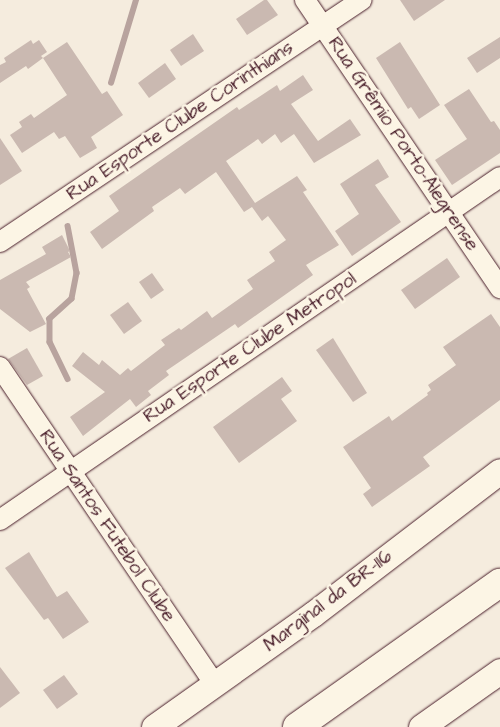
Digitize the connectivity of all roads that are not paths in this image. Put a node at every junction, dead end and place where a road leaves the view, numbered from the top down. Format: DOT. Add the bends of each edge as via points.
graph roads {
  1 [pos="305,0"];
  2 [pos="361,0"];
  3 [pos="322,26"];
  4 [pos="500,177"];
  5 [pos="449,212"];
  6 [pos="0,242"];
  7 [pos="500,288"];
  8 [pos="0,367"];
  9 [pos="500,471"];
  10 [pos="69,472"];
  11 [pos="0,520"];
  12 [pos="500,583"];
  13 [pos="500,671"];
  14 [pos="215,684"];
  15 [pos="154,727"];
  16 [pos="297,727"];
  17 [pos="421,727"];
  1 -- 3 [label="street, Rua Grêmio Porto-Alegrense"];
  2 -- 3 [label="street, Rua Esporte Clube Corinthians"];
  3 -- 5 [label="street, Rua Grêmio Porto-Alegrense"];
  3 -- 6 [label="street, Rua Esporte Clube Corinthians"];
  4 -- 5 [label="street, Rua Esporte Clube Metropol"];
  5 -- 7 [label="street, Rua Grêmio Porto-Alegrense"];
  5 -- 10 [label="street, Rua Esporte Clube Metropol"];
  8 -- 10 [label="street, Rua Santos Futebol Clube"];
  9 -- 14 [label="street, Marginal da BR-116" via="314,614"];
  10 -- 11 [label="street, Rua Esporte Clube Metropol"];
  10 -- 14 [label="street, Rua Santos Futebol Clube"];
  12 -- 16 [label="highway"];
  13 -- 17 [label="street"];
  14 -- 15 [label="street, Marginal da BR-116"];
}
